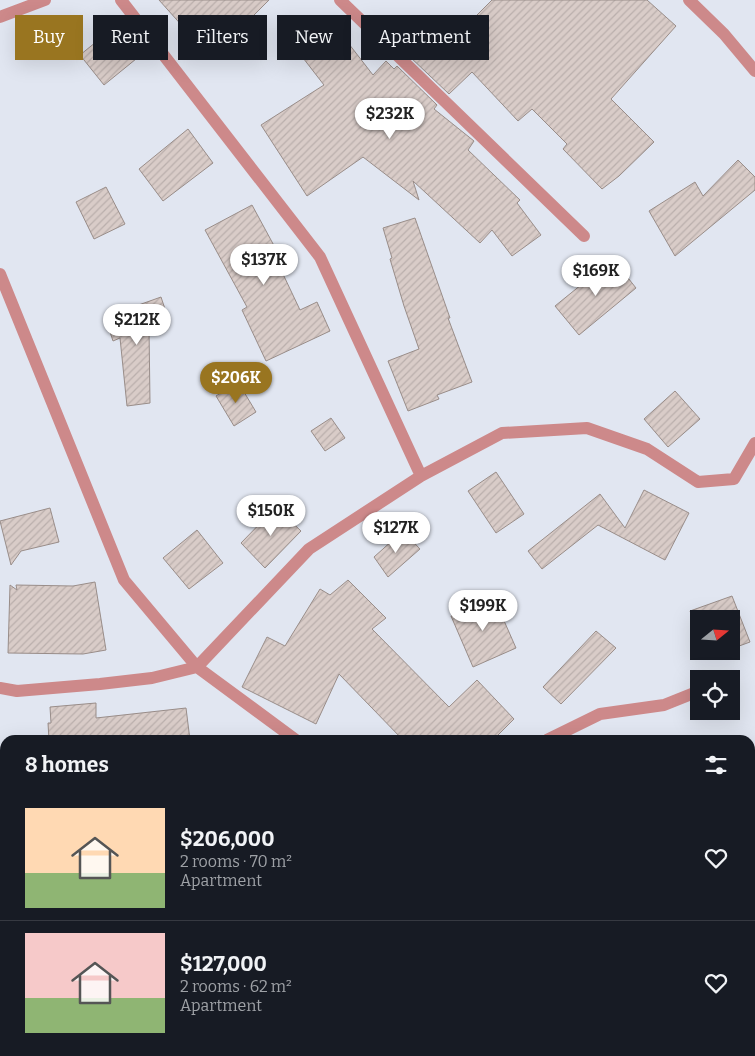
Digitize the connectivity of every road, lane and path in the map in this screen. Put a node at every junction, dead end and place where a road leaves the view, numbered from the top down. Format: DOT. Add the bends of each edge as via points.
graph roads {
  1 [pos="45,0"];
  2 [pos="121,0"];
  3 [pos="340,0"];
  4 [pos="689,0"];
  5 [pos="0,17"];
  6 [pos="755,71"];
  7 [pos="584,236"];
  8 [pos="0,274"];
  9 [pos="755,442"];
  10 [pos="421,476"];
  11 [pos="196,668"];
  12 [pos="0,688"];
  13 [pos="690,695"];
  14 [pos="289,735"];
  15 [pos="557,735"];
  1 -- 5 [label="street"];
  2 -- 10 [label="street" via="320,257"];
  3 -- 7 [label="street"];
  4 -- 6 [label="street"];
  8 -- 11 [label="street" via="124,580"];
  9 -- 10 [label="street" via="734,479 698,482 647,449 587,428 502,433"];
  10 -- 11 [label="street" via="309,549"];
  11 -- 12 [label="street" via="152,678 100,684 17,691"];
  11 -- 14 [label="street"];
  13 -- 15 [label="street" via="664,705 600,714"];
}
